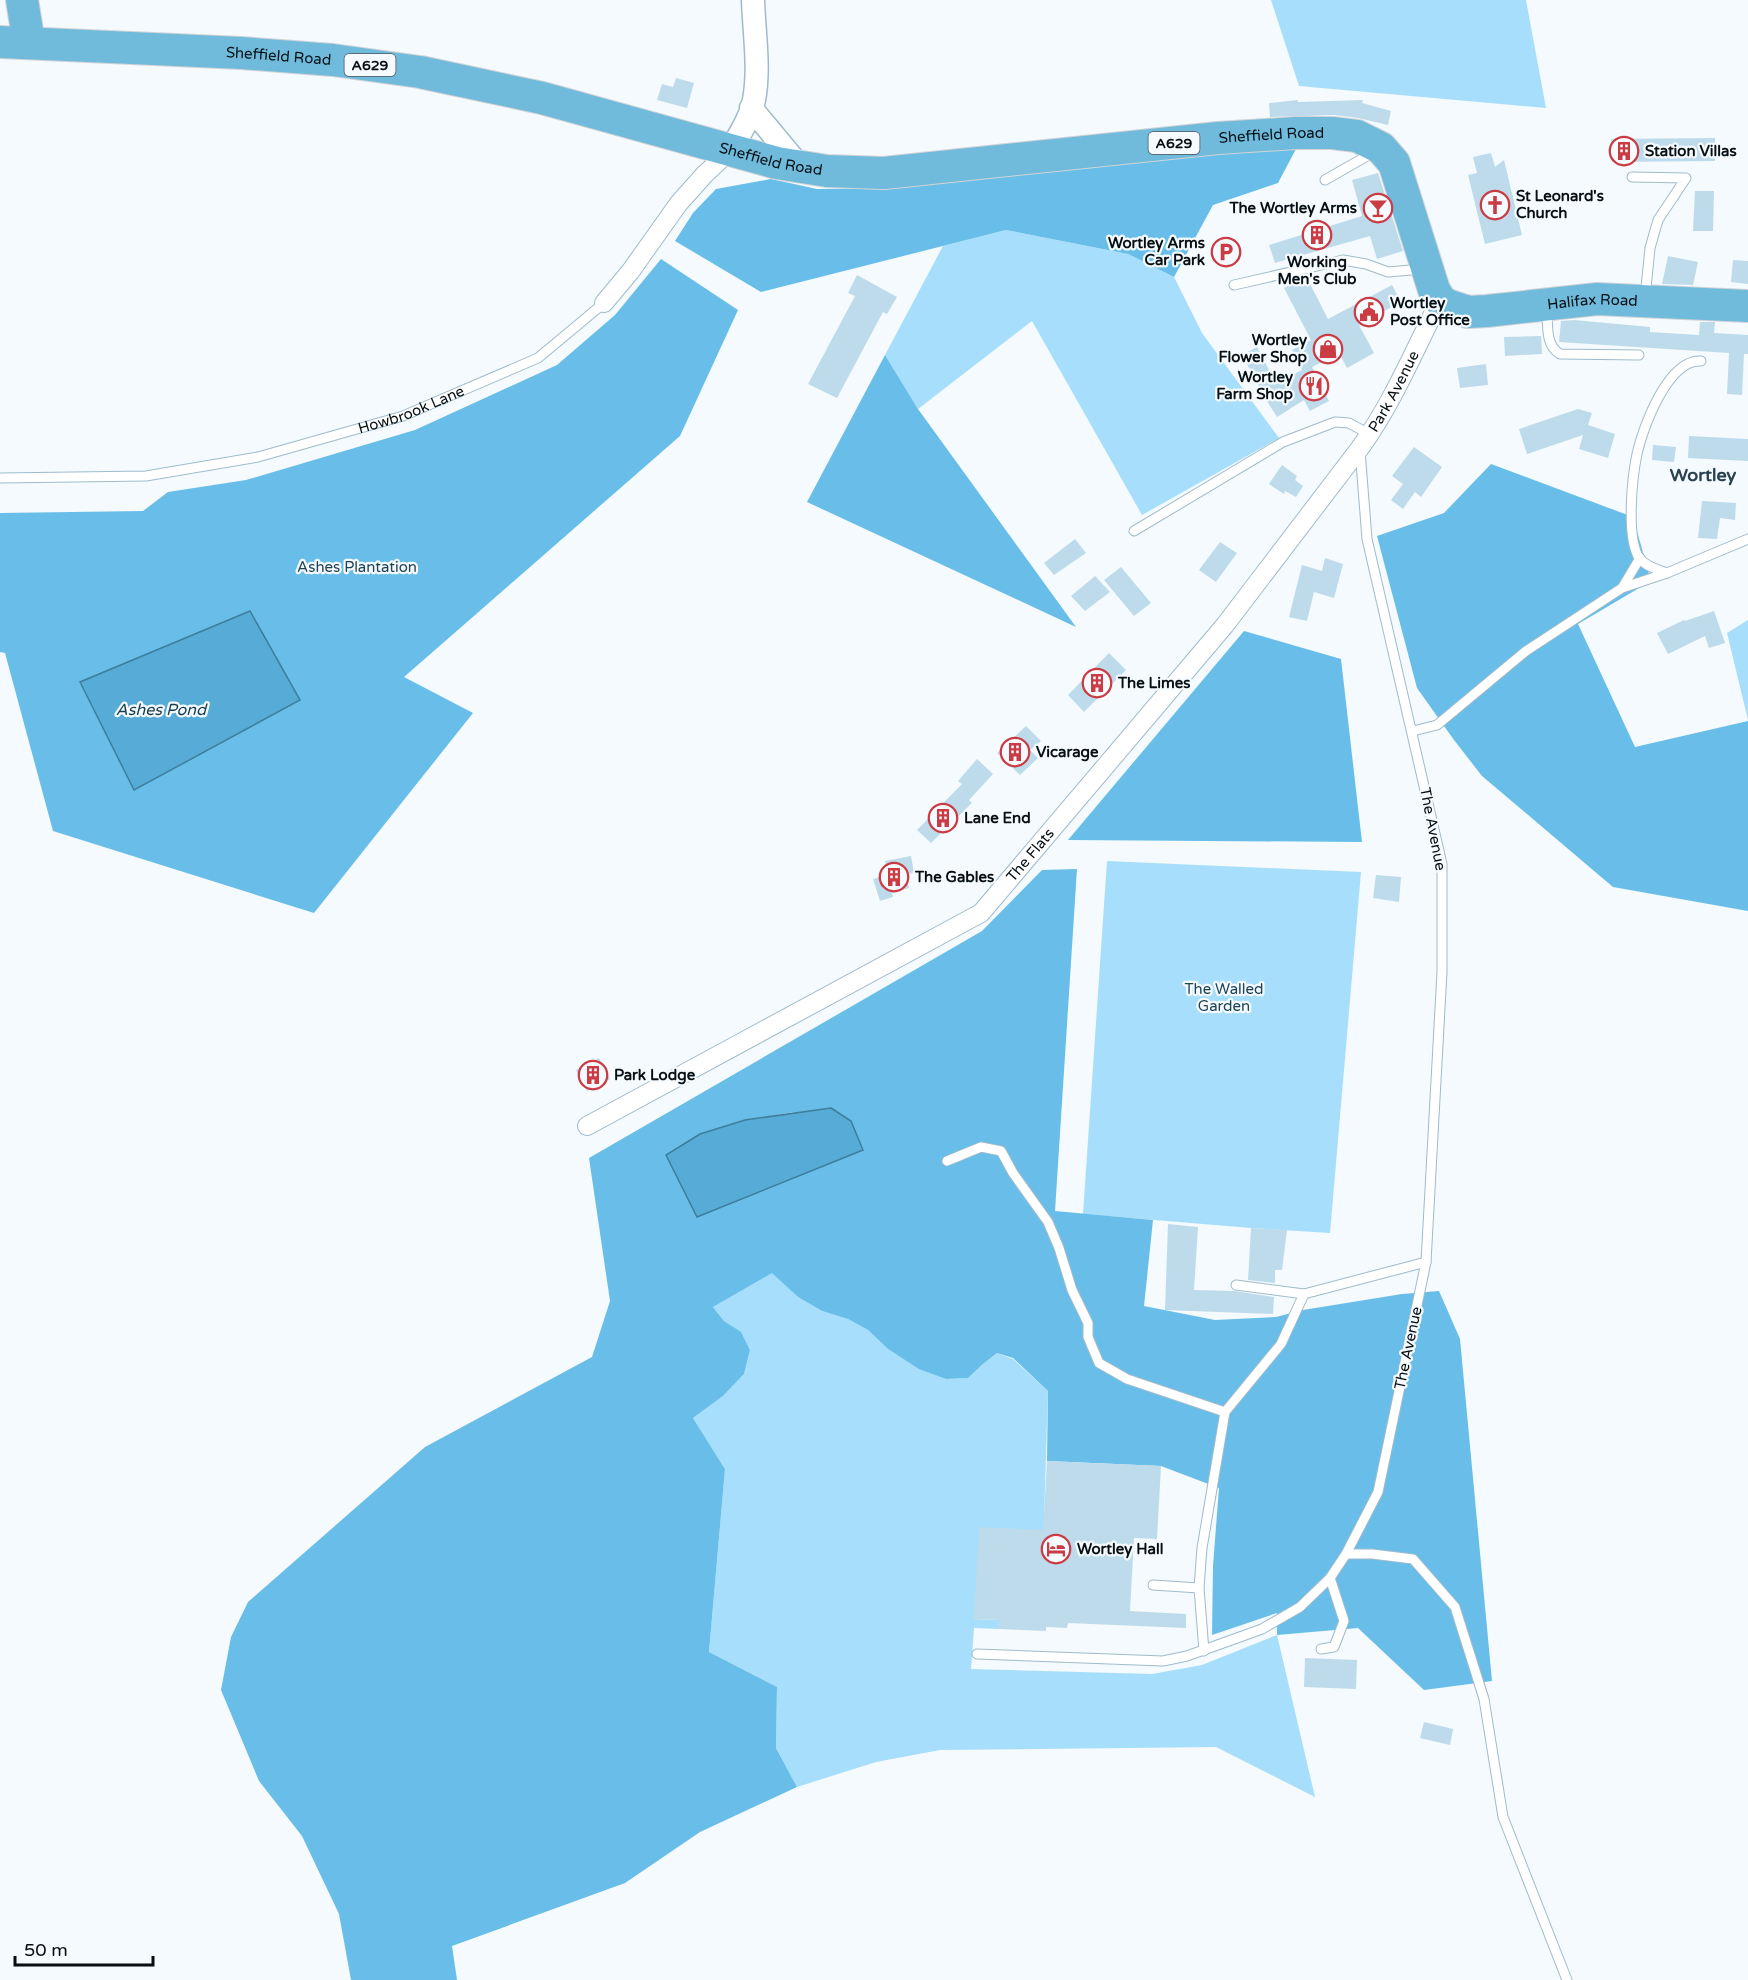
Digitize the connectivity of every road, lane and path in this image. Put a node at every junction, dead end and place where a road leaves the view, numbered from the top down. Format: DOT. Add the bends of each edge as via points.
graph roads {
  1 [pos="22,0"];
  2 [pos="753,0"];
  3 [pos="14,42"];
  4 [pos="751,108"];
  5 [pos="1381,148"];
  6 [pos="729,151"];
  7 [pos="801,168"];
  8 [pos="1632,177"];
  9 [pos="1325,180"];
  10 [pos="1426,269"];
  11 [pos="1233,285"];
  12 [pos="1440,300"];
  13 [pos="1645,301"];
  14 [pos="604,303"];
  15 [pos="1546,304"];
  16 [pos="1748,306"];
  17 [pos="1638,355"];
  18 [pos="1701,361"];
  19 [pos="1364,441"];
  20 [pos="0,478"];
  21 [pos="1134,531"];
  22 [pos="1748,539"];
  23 [pos="1640,558"];
  24 [pos="1667,573"];
  25 [pos="1622,588"];
  26 [pos="1413,731"];
  27 [pos="587,1126"];
  28 [pos="947,1161"];
  29 [pos="1426,1262"];
  30 [pos="1236,1285"];
  31 [pos="1304,1294"];
  32 [pos="1225,1412"];
  33 [pos="1346,1554"];
  34 [pos="1330,1578"];
  35 [pos="1153,1586"];
  36 [pos="1199,1588"];
  37 [pos="1321,1649"];
  38 [pos="1204,1651"];
  39 [pos="977,1654"];
  40 [pos="1567,1980"];
  1 -- 3 [label="highway, A629"];
  2 -- 4 [label="street" via="756,78"];
  3 -- 6 [label="highway, Sheffield Road / A629" via="241,53 420,72 542,98"];
  4 -- 6 [label="street"];
  4 -- 7 [label="street"];
  5 -- 7 [label="highway, Sheffield Road / A629" via="1357,136 1296,133 884,173"];
  5 -- 9 [label="lane"];
  5 -- 10 [label="highway" via="1394,163"];
  6 -- 7 [label="highway, Sheffield Road / A629"];
  6 -- 14 [label="street, Howbrook Lane" via="679,203"];
  8 -- 13 [label="lane" via="1686,178 1658,220 1650,248"];
  10 -- 11 [label="lane" via="1388,272 1343,260"];
  10 -- 12 [label="highway"];
  12 -- 15 [label="highway, Halifax Road" via="1468,312"];
  12 -- 19 [label="street, Park Avenue"];
  13 -- 15 [label="highway, Halifax Road" via="1597,299"];
  13 -- 16 [label="highway, Halifax Road"];
  14 -- 20 [label="lane, Howbrook Lane" via="538,358 403,416 258,457 146,476"];
  15 -- 17 [label="lane" via="1549,342 1556,352"];
  18 -- 23 [label="lane" via="1681,366 1667,384 1640,444 1631,523"];
  19 -- 21 [label="lane" via="1349,423 1335,422 1283,442"];
  19 -- 26 [label="lane, The Avenue" via="1368,539"];
  19 -- 27 [label="street, The Flats" via="1225,626 981,913"];
  22 -- 24 [label="lane"];
  23 -- 24 [label="lane"];
  23 -- 25 [label="lane"];
  24 -- 25 [label="lane"];
  25 -- 26 [label="lane" via="1526,651 1437,725"];
  26 -- 29 [label="lane, The Avenue" via="1442,864 1442,972"];
  28 -- 32 [label="lane" via="981,1147 1001,1151 1048,1222 1088,1323 1088,1337 1099,1363 1127,1380"];
  29 -- 31 [label="lane"];
  29 -- 33 [label="lane, The Avenue" via="1378,1492"];
  30 -- 31 [label="lane"];
  31 -- 32 [label="lane" via="1281,1344"];
  32 -- 36 [label="lane"];
  33 -- 34 [label="lane, The Avenue"];
  33 -- 40 [label="lane" via="1413,1559 1455,1607 1484,1699 1503,1817"];
  34 -- 37 [label="lane" via="1344,1621 1334,1647"];
  34 -- 38 [label="lane, The Avenue" via="1300,1607 1262,1629"];
  35 -- 36 [label="lane"];
  36 -- 38 [label="lane"];
  38 -- 39 [label="lane, The Avenue" via="1162,1660"];
}
